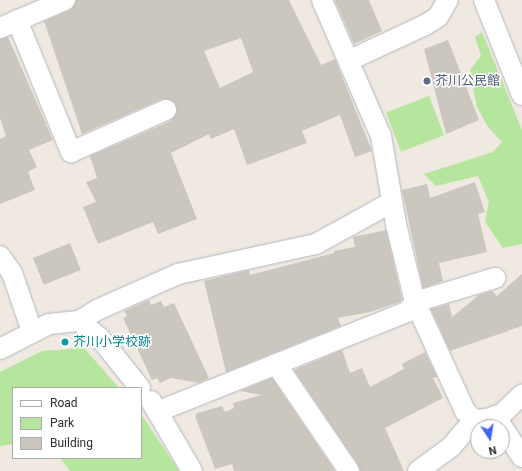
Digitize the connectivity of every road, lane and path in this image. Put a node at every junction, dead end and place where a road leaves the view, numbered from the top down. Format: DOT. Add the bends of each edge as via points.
graph roads {
  1 [pos="65,0"];
  2 [pos="322,0"];
  3 [pos="448,0"];
  4 [pos="484,0"];
  5 [pos="9,24"];
  6 [pos="350,60"];
  7 [pos="522,95"];
  8 [pos="166,110"];
  9 [pos="392,202"];
  10 [pos="0,256"];
  11 [pos="495,278"];
  12 [pos="415,302"];
  13 [pos="80,321"];
  14 [pos="32,331"];
  15 [pos="0,349"];
  16 [pos="276,364"];
  17 [pos="140,387"];
  18 [pos="142,389"];
  19 [pos="522,395"];
  20 [pos="159,410"];
  21 [pos="495,416"];
  22 [pos="473,419"];
  23 [pos="479,419"];
  24 [pos="470,425"];
  25 [pos="522,457"];
  26 [pos="192,471"];
  27 [pos="349,471"];
  28 [pos="418,471"];
  1 -- 5 [label="street"];
  2 -- 6 [label="street"];
  3 -- 6 [label="street" via="438,17 425,26"];
  4 -- 7 [label="street"];
  5 -- 8 [label="street" via="71,152"];
  6 -- 9 [label="street" via="381,136"];
  9 -- 12 [label="street"];
  9 -- 13 [label="street" via="316,244 178,274 97,310"];
  10 -- 14 [label="street" via="12,273"];
  11 -- 12 [label="street"];
  12 -- 16 [label="street" via="407,312"];
  12 -- 22 [label="street" via="465,411"];
  13 -- 14 [label="street" via="49,324"];
  13 -- 17 [label="street" via="100,338"];
  14 -- 15 [label="street"];
  16 -- 20 [label="street"];
  16 -- 27 [label="street"];
  18 -- 20 [label="street"];
  19 -- 21 [label="street" via="502,414"];
  20 -- 26 [label="street"];
  21 -- 23 [label="street"];
  21 -- 25 [label="street"];
  24 -- 28 [label="street" via="451,447"];
}
